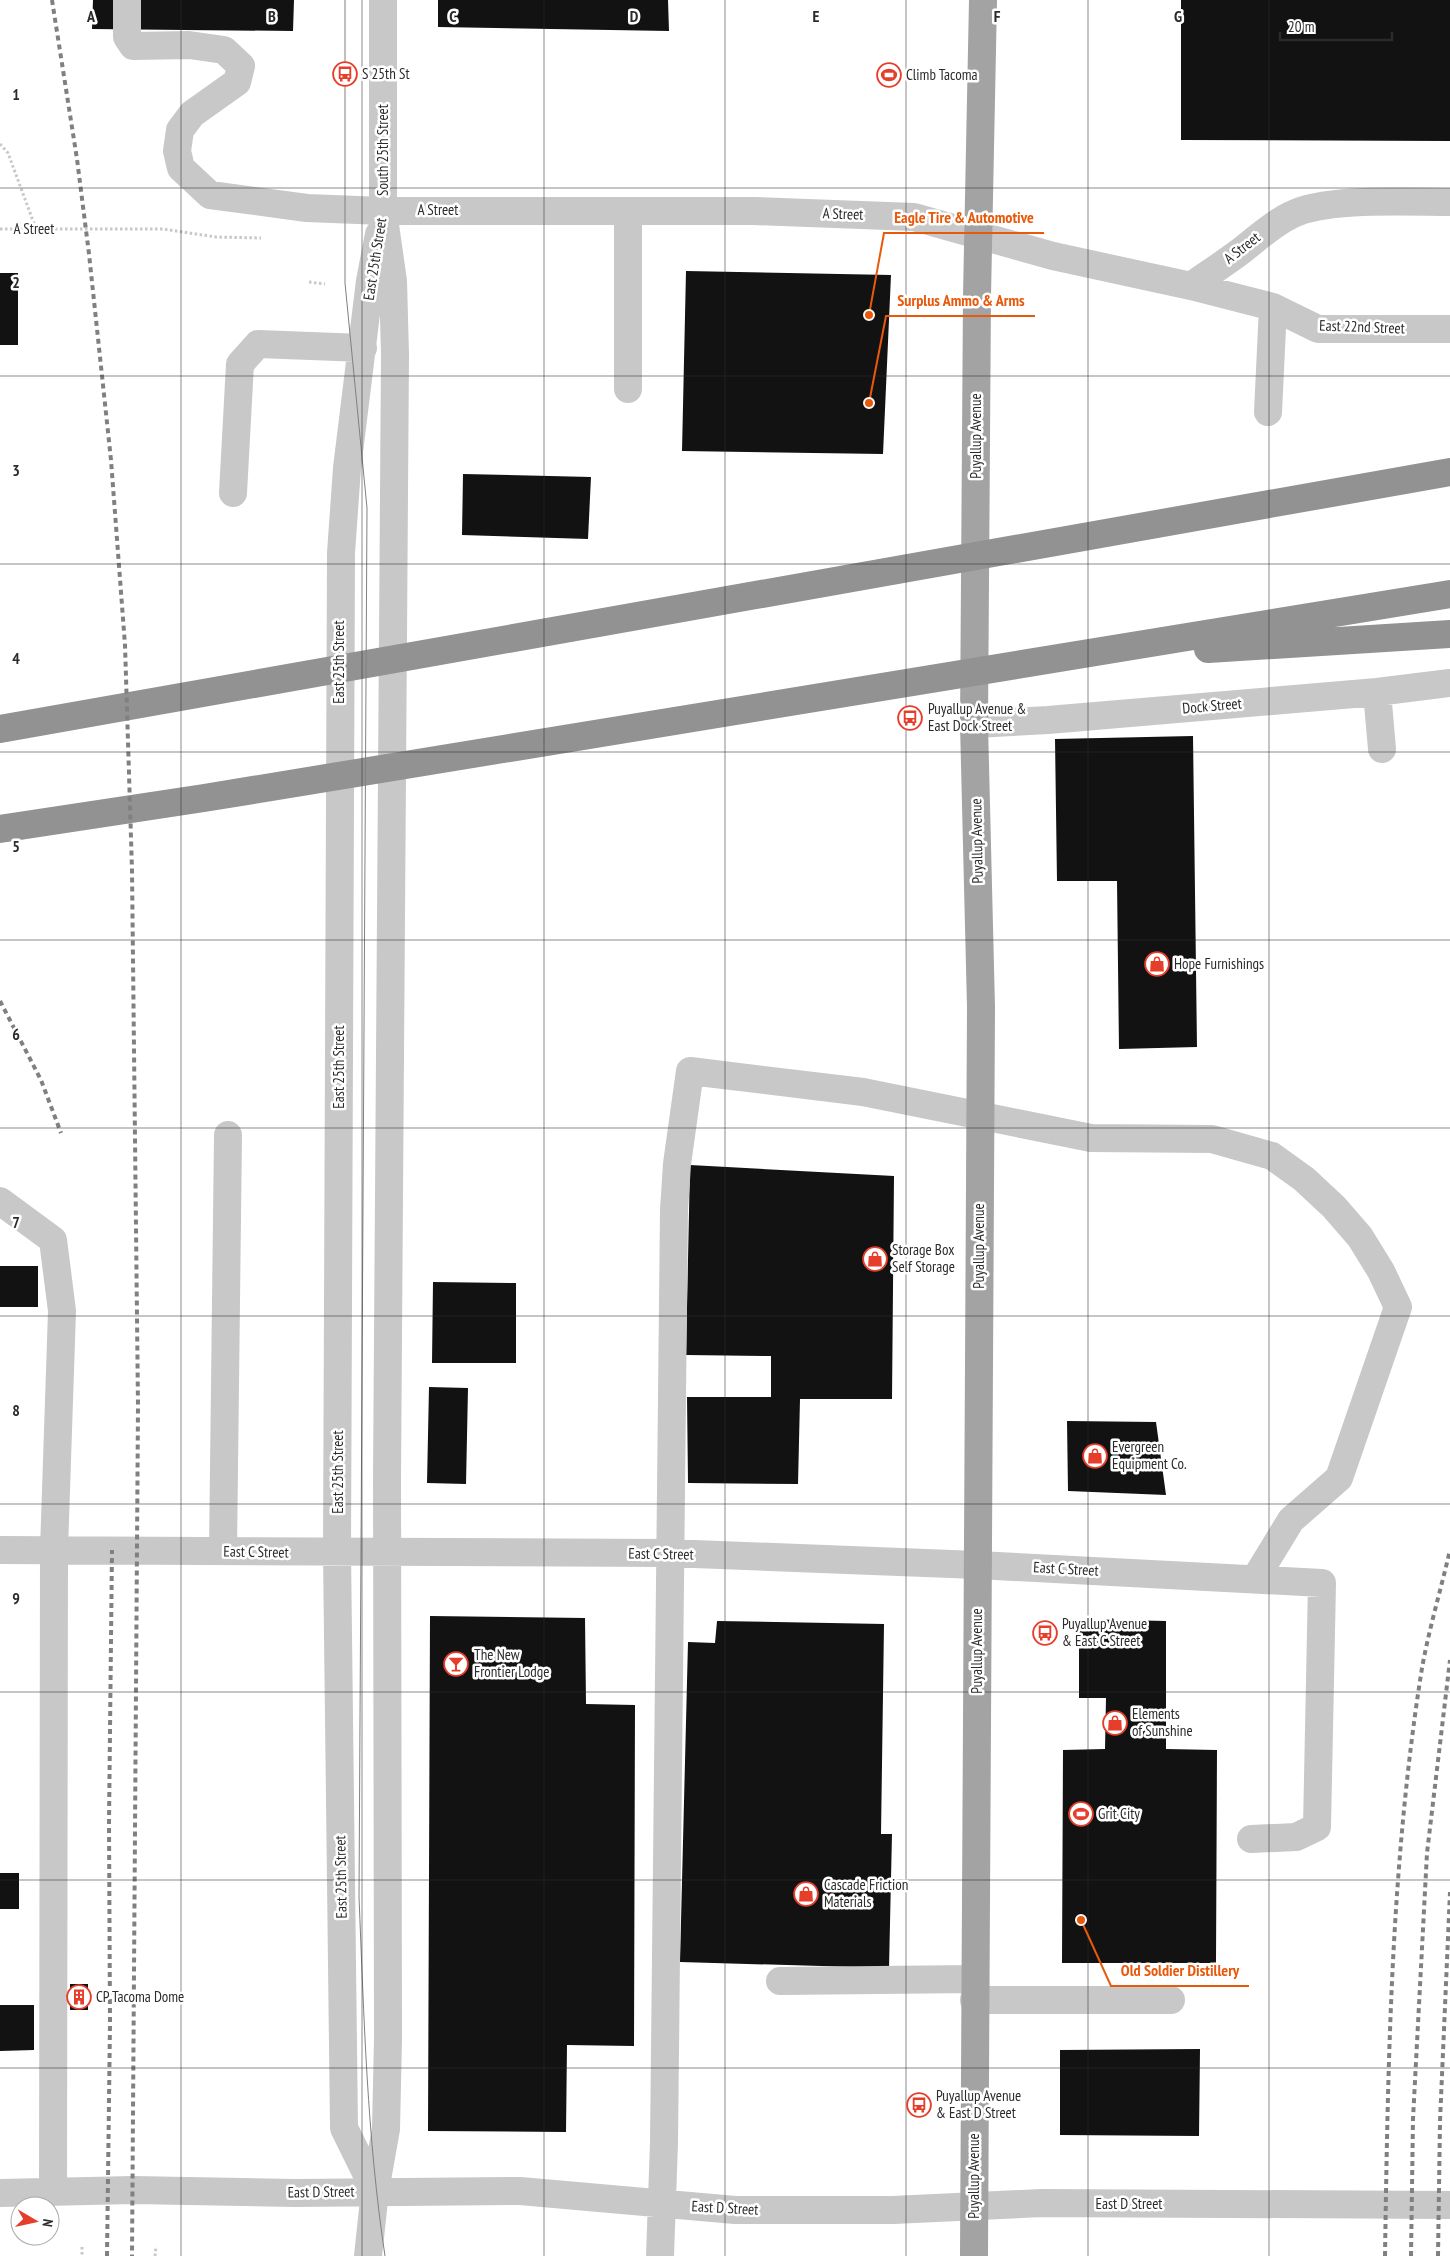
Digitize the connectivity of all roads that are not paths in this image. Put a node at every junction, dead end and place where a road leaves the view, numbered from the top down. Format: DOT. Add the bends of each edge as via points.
graph roads {
  1 [pos="127,0"];
  2 [pos="383,0"];
  3 [pos="983,0"];
  4 [pos="1450,202"];
  5 [pos="383,211"];
  6 [pos="628,211"];
  7 [pos="980,236"];
  8 [pos="1191,286"];
  9 [pos="1273,306"];
  10 [pos="1450,329"];
  11 [pos="363,348"];
  12 [pos="628,388"];
  13 [pos="1268,412"];
  14 [pos="1450,472"];
  15 [pos="233,493"];
  16 [pos="1450,594"];
  17 [pos="1450,634"];
  18 [pos="1032,661"];
  19 [pos="1450,683"];
  20 [pos="1377,692"];
  21 [pos="974,724"];
  22 [pos="0,729"];
  23 [pos="1382,749"];
  24 [pos="204,798"];
  25 [pos="0,829"];
  26 [pos="0,845"];
  27 [pos="228,1135"];
  28 [pos="0,1201"];
  29 [pos="0,1550"];
  30 [pos="54,1550"];
  31 [pos="223,1552"];
  32 [pos="337,1553"];
  33 [pos="386,1553"];
  34 [pos="669,1553"];
  35 [pos="977,1565"];
  36 [pos="1255,1578"];
  37 [pos="1251,1839"];
  38 [pos="780,1981"];
  39 [pos="975,1989"];
  40 [pos="1171,2000"];
  41 [pos="375,2191"];
  42 [pos="53,2192"];
  43 [pos="0,2193"];
  44 [pos="663,2205"];
  45 [pos="1450,2205"];
  46 [pos="973,2206"];
  47 [pos="368,2256"];
  48 [pos="660,2256"];
  49 [pos="974,2256"];
  1 -- 5 [label="street, A Street" via="127,37 133,46 190,46 224,50 241,66 237,82 192,114 180,130 177,151 182,168 210,195 307,208"];
  2 -- 5 [label="street, South 25th Street"];
  3 -- 7 [label="main road, Puyallup Avenue"];
  4 -- 8 [label="street, A Street" via="1354,203 1292,214"];
  5 -- 6 [label="street, A Street"];
  5 -- 11 [label="street, East 25th Street" via="370,281"];
  5 -- 33 [label="street, East 25th Street" via="393,281 395,354"];
  6 -- 7 [label="street, A Street" via="914,216"];
  6 -- 12 [label="street"];
  7 -- 8 [label="street, A Street" via="1053,256"];
  7 -- 21 [label="main road, Puyallup Avenue"];
  8 -- 9 [label="street, East 22nd Street"];
  9 -- 10 [label="street, East 22nd Street" via="1318,329"];
  9 -- 13 [label="street"];
  11 -- 15 [label="street" via="258,344 240,364"];
  11 -- 32 [label="street, East 25th Street" via="347,468 341,553"];
  14 -- 22 [label="highway"];
  16 -- 18 [label="highway"];
  17 -- 18 [label="highway"];
  18 -- 24 [label="highway"];
  19 -- 20 [label="street, Dock Street"];
  20 -- 21 [label="street, Dock Street"];
  20 -- 23 [label="street"];
  21 -- 35 [label="main road, Puyallup Avenue" via="981,1007"];
  24 -- 25 [label="highway"];
  24 -- 26 [label="highway"];
  27 -- 31 [label="street"];
  28 -- 30 [label="street" via="53,1240 62,1310"];
  29 -- 30 [label="street, East C Street"];
  30 -- 31 [label="street, East C Street"];
  30 -- 42 [label="street"];
  31 -- 32 [label="street, East C Street"];
  32 -- 33 [label="street, East C Street"];
  32 -- 41 [label="street, East 25th Street" via="344,2128"];
  33 -- 34 [label="street, East C Street"];
  33 -- 41 [label="street, East 25th Street" via="388,2039 386,2129"];
  34 -- 35 [label="street, East C Street"];
  34 -- 36 [label="street" via="674,1210 690,1071 863,1092 1091,1138 1212,1139 1272,1156 1304,1179 1334,1206 1360,1237 1398,1308 1340,1478 1291,1520"];
  34 -- 44 [label="street"];
  35 -- 36 [label="street, East C Street"];
  35 -- 39 [label="main road, Puyallup Avenue"];
  36 -- 37 [label="street, East C Street" via="1322,1583 1317,1827 1296,1837"];
  38 -- 39 [label="street"];
  39 -- 40 [label="street"];
  39 -- 46 [label="main road, Puyallup Avenue"];
  41 -- 42 [label="street, East D Street"];
  41 -- 44 [label="street, East D Street" via="520,2191"];
  41 -- 47 [label="street, East 25th Street"];
  42 -- 43 [label="street, East D Street"];
  44 -- 46 [label="street, East D Street" via="735,2210 892,2210"];
  44 -- 48 [label="street"];
  45 -- 46 [label="street, East D Street" via="1042,2203"];
  46 -- 49 [label="main road, Puyallup Avenue"];
}
